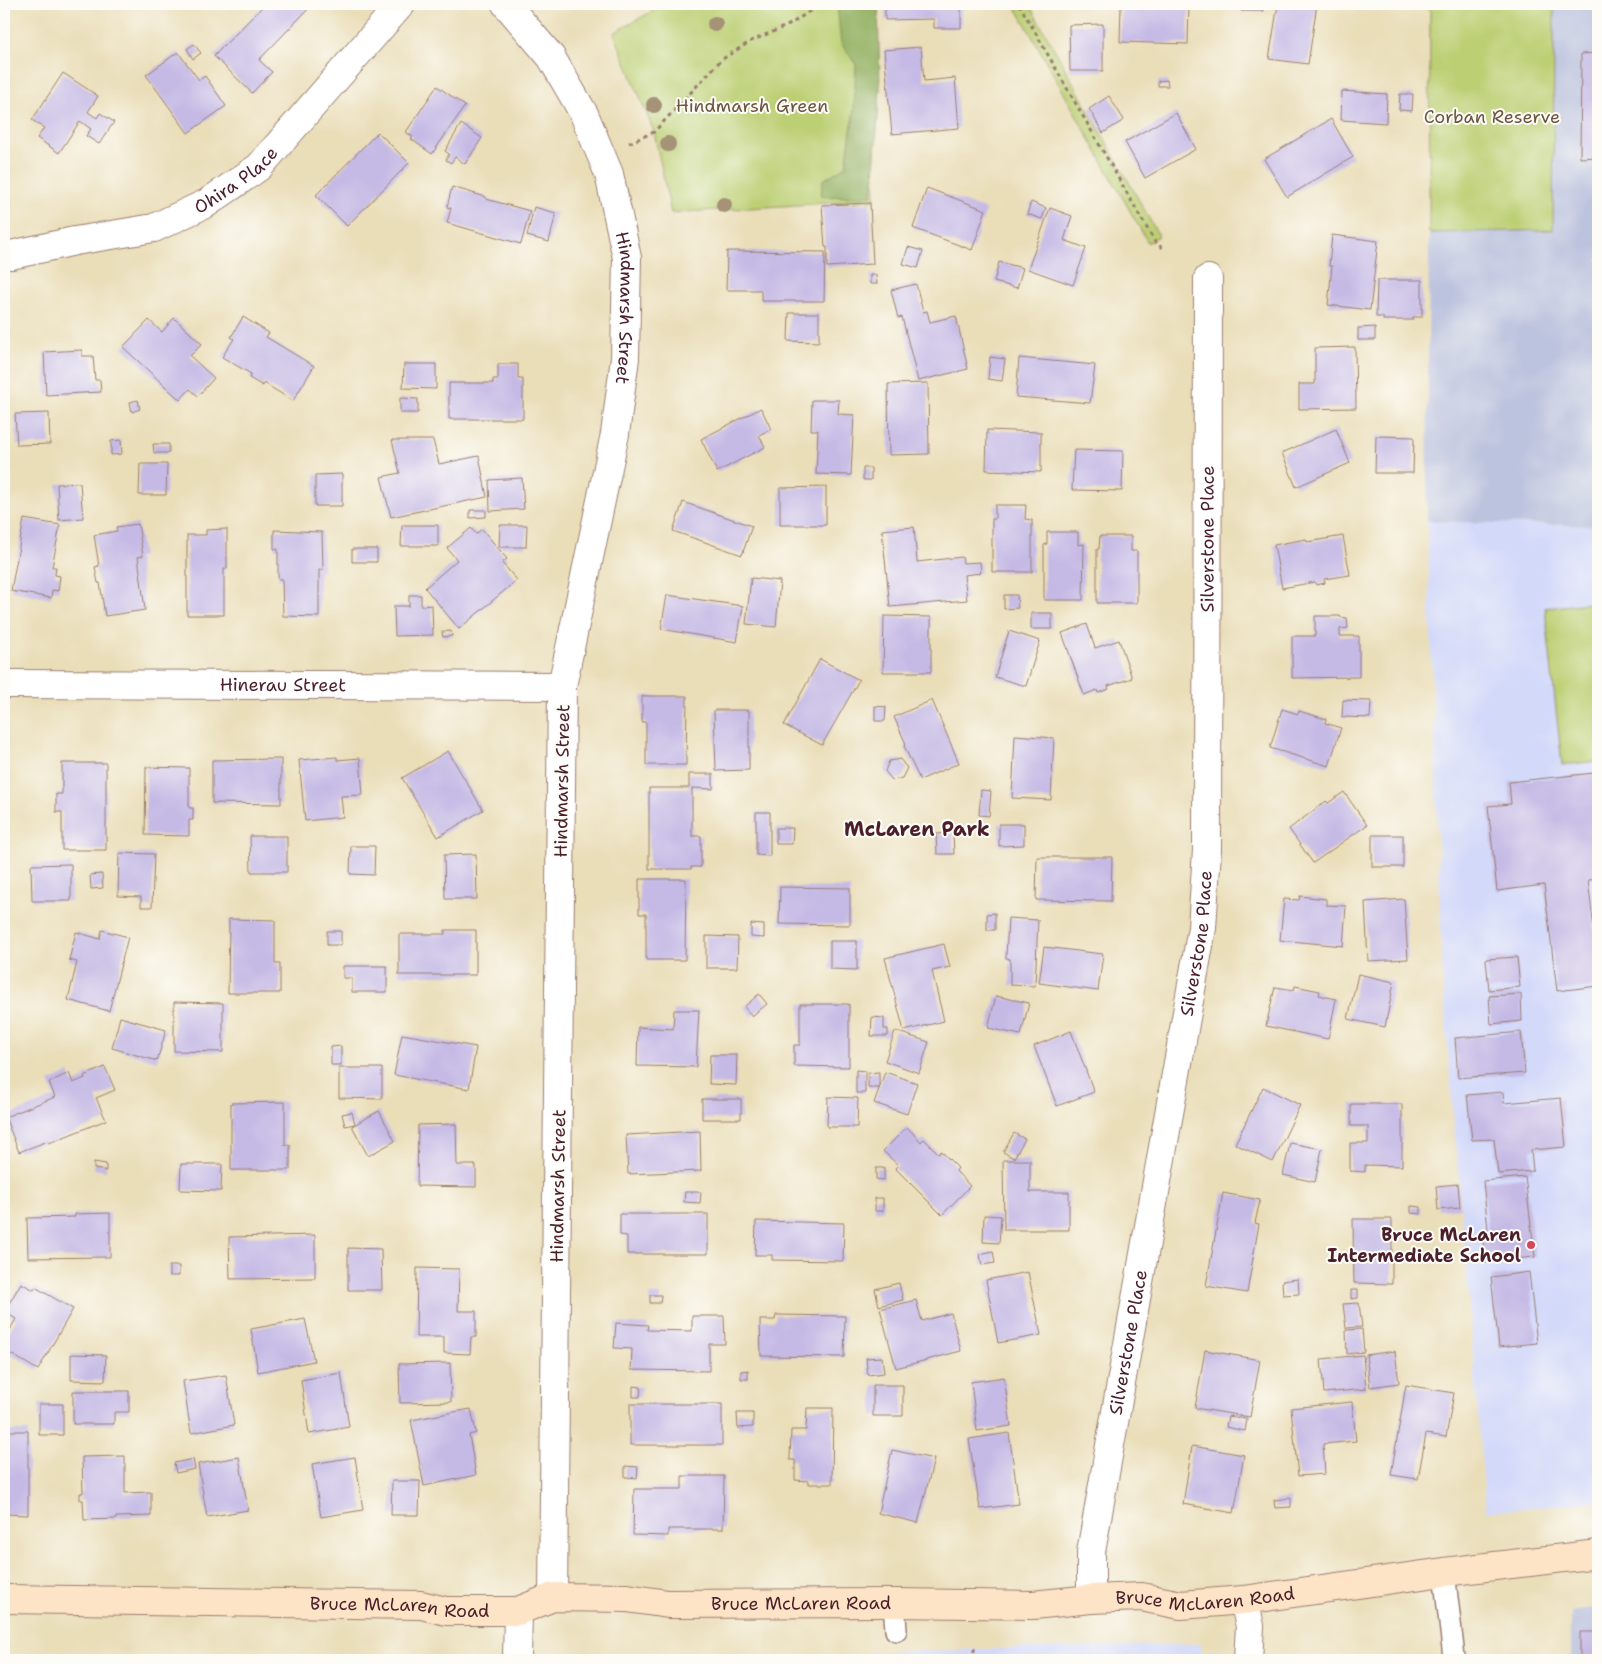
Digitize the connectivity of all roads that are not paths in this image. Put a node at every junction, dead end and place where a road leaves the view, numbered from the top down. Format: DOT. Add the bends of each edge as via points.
graph roads {
  1 [pos="401,4"];
  2 [pos="506,4"];
  3 [pos="10,255"];
  4 [pos="1208,279"];
  5 [pos="4,684"];
  6 [pos="562,686"];
  7 [pos="1598,1554"];
  8 [pos="1444,1572"];
  9 [pos="553,1597"];
  10 [pos="4,1599"];
  11 [pos="1090,1599"];
  12 [pos="1244,1600"];
  13 [pos="894,1603"];
  14 [pos="518,1611"];
  15 [pos="896,1630"];
  16 [pos="1454,1657"];
  17 [pos="517,1660"];
  18 [pos="1248,1660"];
  1 -- 3 [label="street, Ohira Place" via="259,167 207,203 154,228"];
  2 -- 6 [label="street, Hindmarsh Street" via="551,57 584,114 609,174 627,258 625,358 615,434"];
  4 -- 11 [label="street, Silverstone Place" via="1207,850 1202,928 1091,1552"];
  5 -- 6 [label="street, Hinerau Street"];
  6 -- 9 [label="street, Hindmarsh Street"];
  7 -- 8 [label="main road, Bruce McLaren Road"];
  8 -- 12 [label="main road, Bruce McLaren Road"];
  8 -- 16 [label="lane"];
  9 -- 13 [label="main road, Bruce McLaren Road" via="627,1598 668,1604"];
  9 -- 14 [label="main road, Bruce McLaren Road"];
  10 -- 14 [label="main road, Bruce McLaren Road" via="422,1605 446,1611"];
  11 -- 12 [label="main road, Bruce McLaren Road" via="1141,1597 1181,1605"];
  11 -- 13 [label="main road, Bruce McLaren Road" via="1033,1605"];
  12 -- 18 [label="street" via="1250,1626"];
  13 -- 15 [label="lane"];
  14 -- 17 [label="street"];
}
